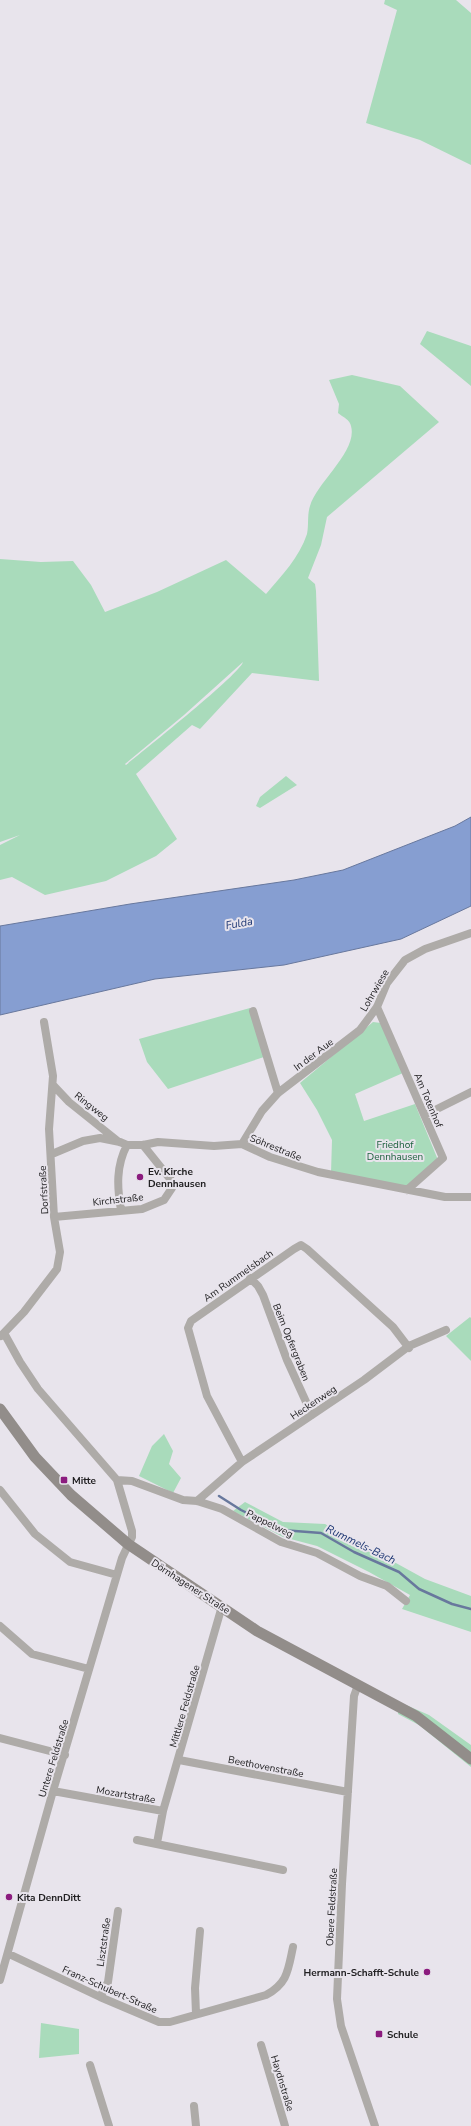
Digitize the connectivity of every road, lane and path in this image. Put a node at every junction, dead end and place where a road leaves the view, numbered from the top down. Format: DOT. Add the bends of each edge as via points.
graph roads {
  1 [pos="471,933"];
  2 [pos="377,1007"];
  3 [pos="253,1011"];
  4 [pos="44,1022"];
  5 [pos="360,1030"];
  6 [pos="53,1085"];
  7 [pos="471,1092"];
  8 [pos="278,1093"];
  9 [pos="424,1115"];
  10 [pos="124,1144"];
  11 [pos="242,1144"];
  12 [pos="142,1145"];
  13 [pos="52,1154"];
  14 [pos="407,1190"];
  15 [pos="471,1197"];
  16 [pos="121,1210"];
  17 [pos="54,1217"];
  18 [pos="250,1278"];
  19 [pos="446,1330"];
  20 [pos="2,1335"];
  21 [pos="409,1348"];
  22 [pos="0,1409"];
  23 [pos="312,1414"];
  24 [pos="242,1462"];
  25 [pos="117,1480"];
  26 [pos="0,1490"];
  27 [pos="197,1501"];
  28 [pos="128,1544"];
  29 [pos="117,1575"];
  30 [pos="406,1601"];
  31 [pos="222,1606"];
  32 [pos="0,1626"];
  33 [pos="89,1669"];
  34 [pos="358,1685"];
  35 [pos="0,1738"];
  36 [pos="65,1755"];
  37 [pos="471,1759"];
  38 [pos="179,1760"];
  39 [pos="53,1791"];
  40 [pos="348,1792"];
  41 [pos="163,1811"];
  42 [pos="137,1840"];
  43 [pos="157,1843"];
  44 [pos="283,1870"];
  45 [pos="118,1912"];
  46 [pos="200,1931"];
  47 [pos="294,1947"];
  48 [pos="9,1954"];
  49 [pos="0,1980"];
  50 [pos="100,1997"];
  51 [pos="196,2014"];
  52 [pos="261,2045"];
  53 [pos="90,2065"];
  54 [pos="194,2106"];
  55 [pos="109,2126"];
  56 [pos="196,2126"];
  57 [pos="286,2126"];
  58 [pos="375,2126"];
  1 -- 2 [label="street, Lohrwiese" via="425,949 405,960 387,983"];
  2 -- 5 [label="street, Lohrwiese"];
  2 -- 9 [label="street, Am Totenhof"];
  3 -- 8 [label="street"];
  4 -- 6 [label="street, Dorfstraße"];
  5 -- 8 [label="street, In der Aue"];
  6 -- 10 [label="street, Ringweg" via="69,1102"];
  6 -- 13 [label="street, Dorfstraße" via="48,1129"];
  7 -- 9 [label="street"];
  8 -- 11 [label="street, In der Aue" via="262,1111"];
  9 -- 14 [label="street, Am Totenhof" via="443,1158"];
  10 -- 12 [label="street, Söhrestraße"];
  10 -- 13 [label="street, Söhrestraße" via="100,1138"];
  10 -- 16 [label="street" via="117,1184"];
  11 -- 12 [label="street, Söhrestraße" via="214,1146 158,1142"];
  11 -- 14 [label="street, Söhrestraße" via="294,1166"];
  12 -- 16 [label="street, Kirchstraße" via="171,1180 172,1188 164,1200 153,1205"];
  13 -- 17 [label="street, Dorfstraße"];
  14 -- 15 [label="street, Söhrestraße" via="445,1197"];
  16 -- 17 [label="street, Kirchstraße"];
  17 -- 20 [label="street, Dorfstraße" via="60,1252 57,1268 24,1312"];
  18 -- 21 [label="street, Am Rummelsbach" via="301,1245 387,1322"];
  18 -- 23 [label="street, Beim Opfergraben" via="263,1295 287,1360"];
  18 -- 24 [label="street, Am Rummelsbach" via="191,1320 188,1328 207,1396"];
  19 -- 21 [label="street, Heckenweg"];
  20 -- 25 [label="street" via="38,1389 105,1463"];
  21 -- 23 [label="street, Heckenweg"];
  22 -- 28 [label="street, Dörnhagener Straße" via="36,1457 71,1495"];
  23 -- 24 [label="street, Heckenweg"];
  24 -- 27 [label="street, Heckenweg"];
  25 -- 27 [label="street, Pappelweg" via="132,1481 183,1500"];
  25 -- 28 [label="street" via="132,1531"];
  26 -- 29 [label="street" via="35,1534 70,1562"];
  27 -- 30 [label="street, Pappelweg" via="222,1509 281,1542 317,1553 360,1576 387,1586"];
  28 -- 29 [label="street, Untere Feldstraße"];
  28 -- 31 [label="street, Dörnhagener Straße"];
  29 -- 33 [label="street, Untere Feldstraße"];
  31 -- 34 [label="street, Dörnhagener Straße" via="257,1631"];
  31 -- 38 [label="street, Mittlere Feldstraße"];
  32 -- 33 [label="street" via="32,1654"];
  33 -- 36 [label="street, Untere Feldstraße"];
  34 -- 37 [label="street, Dörnhagener Straße" via="416,1716"];
  34 -- 40 [label="street, Obere Feldstraße" via="354,1696"];
  35 -- 36 [label="street"];
  36 -- 39 [label="street, Untere Feldstraße"];
  38 -- 40 [label="street, Beethovenstraße"];
  38 -- 41 [label="street, Mittlere Feldstraße"];
  39 -- 41 [label="street, Mozartstraße"];
  39 -- 48 [label="street, Untere Feldstraße"];
  40 -- 58 [label="street, Obere Feldstraße" via="337,1998 341,2026"];
  41 -- 43 [label="street, Mozartstraße"];
  42 -- 43 [label="street"];
  43 -- 44 [label="street"];
  45 -- 50 [label="street, Lisztstraße" via="108,1982"];
  46 -- 51 [label="street" via="195,1988"];
  47 -- 51 [label="street, Franz-Schubert-Straße" via="285,1978 279,1988 266,1995"];
  48 -- 49 [label="street, Untere Feldstraße"];
  48 -- 50 [label="street, Franz-Schubert-Straße"];
  50 -- 51 [label="street, Franz-Schubert-Straße" via="159,2022 170,2022"];
  52 -- 57 [label="street, Haydnstraße"];
  53 -- 55 [label="street"];
  54 -- 56 [label="street"];
}
